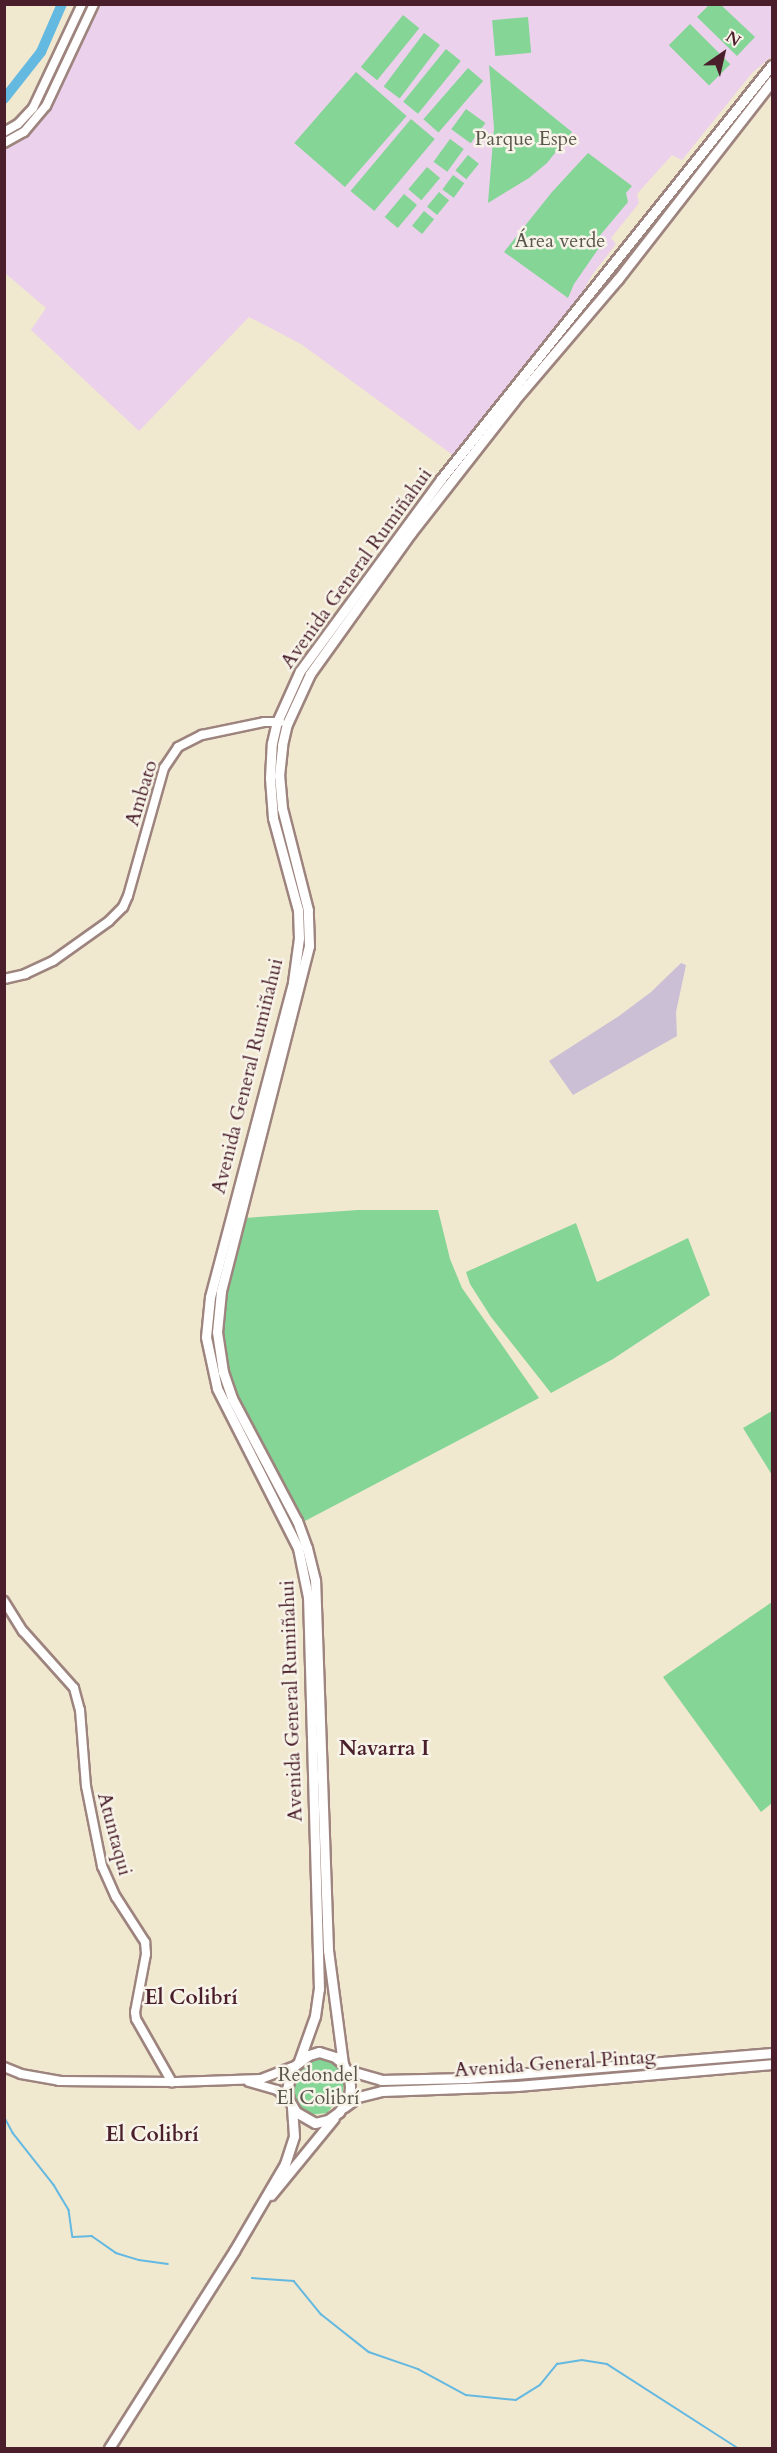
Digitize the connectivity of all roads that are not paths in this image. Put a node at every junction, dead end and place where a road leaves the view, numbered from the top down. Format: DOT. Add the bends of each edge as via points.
graph roads {
  1 [pos="82,4"];
  2 [pos="94,4"];
  3 [pos="772,65"];
  4 [pos="772,81"];
  5 [pos="4,132"];
  6 [pos="4,143"];
  7 [pos="277,722"];
  8 [pos="287,724"];
  9 [pos="4,980"];
  10 [pos="4,1601"];
  11 [pos="772,2053"];
  12 [pos="296,2064"];
  13 [pos="772,2064"];
  14 [pos="4,2067"];
  15 [pos="345,2067"];
  16 [pos="243,2081"];
  17 [pos="172,2082"];
  18 [pos="291,2103"];
  19 [pos="344,2107"];
  20 [pos="334,2117"];
  21 [pos="261,2206"];
  22 [pos="109,2448"];
  1 -- 5 [label="street" via="33,108"];
  2 -- 6 [label="street" via="46,106 24,132"];
  3 -- 7 [label="highway, Avenida General Rumiñahui" via="441,480 300,671"];
  4 -- 8 [label="highway, Avenida General Rumiñahui" via="411,533 310,674"];
  7 -- 8 [label="street, Ambato"];
  7 -- 9 [label="street, Ambato" via="202,735 185,741 173,752 160,779 123,907 40,968"];
  7 -- 12 [label="highway, Avenida General Rumiñahui" via="270,759 273,818 298,910 299,938 293,982 210,1297 206,1337 217,1388 298,1548 308,1597 319,1989 315,2016"];
  8 -- 15 [label="highway, Avenida General Rumiñahui" via="280,759 280,792 308,910 309,946 221,1291 217,1332 223,1372 232,1398 297,1521 315,1580 328,1950"];
  10 -- 17 [label="street, Atuntaqui" via="23,1631 74,1688 80,1710 86,1786 102,1866 146,1947 136,2019"];
  11 -- 15 [label="highway, Avenida General Pintag" via="467,2078 381,2080"];
  12 -- 15 [label="highway" via="309,2055 325,2053"];
  12 -- 16 [label="main road" via="271,2076"];
  12 -- 18 [label="highway" via="288,2084"];
  13 -- 19 [label="highway, Avenida General Pintag" via="517,2086 382,2091 358,2097"];
  14 -- 17 [label="main road" via="58,2081"];
  15 -- 19 [label="highway" via="350,2087"];
  16 -- 17 [label="main road"];
  16 -- 18 [label="main road" via="273,2088"];
  18 -- 20 [label="highway" via="301,2117 315,2123"];
  18 -- 21 [label="highway" via="292,2147"];
  19 -- 20 [label="highway"];
  20 -- 21 [label="highway"];
  21 -- 22 [label="highway"];
}
